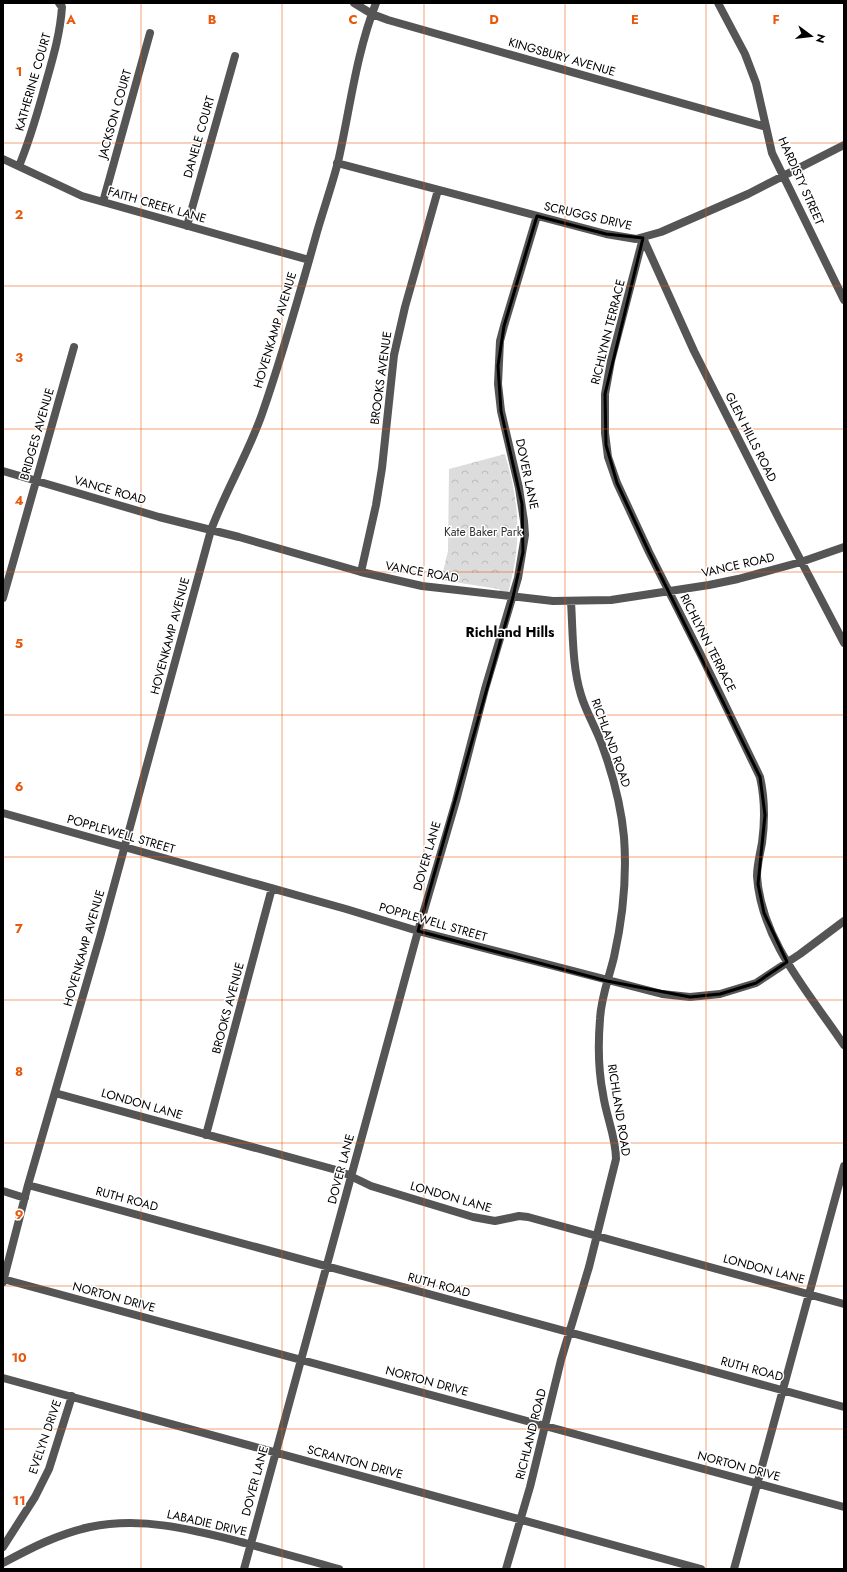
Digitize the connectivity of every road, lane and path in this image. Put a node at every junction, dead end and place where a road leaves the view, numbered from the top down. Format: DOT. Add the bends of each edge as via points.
graph roads {
  1 [pos="59,3"];
  2 [pos="354,3"];
  3 [pos="376,3"];
  4 [pos="718,3"];
  5 [pos="372,14"];
  6 [pos="150,33"];
  7 [pos="235,56"];
  8 [pos="766,127"];
  9 [pos="844,145"];
  10 [pos="3,159"];
  11 [pos="337,163"];
  12 [pos="18,166"];
  13 [pos="784,177"];
  14 [pos="438,190"];
  15 [pos="103,202"];
  16 [pos="537,216"];
  17 [pos="187,226"];
  18 [pos="643,238"];
  19 [pos="309,260"];
  20 [pos="844,300"];
  21 [pos="74,347"];
  22 [pos="3,471"];
  23 [pos="36,480"];
  24 [pos="211,530"];
  25 [pos="844,547"];
  26 [pos="802,562"];
  27 [pos="361,572"];
  28 [pos="669,592"];
  29 [pos="513,597"];
  30 [pos="3,598"];
  31 [pos="571,602"];
  32 [pos="844,643"];
  33 [pos="3,813"];
  34 [pos="125,848"];
  35 [pos="272,888"];
  36 [pos="844,921"];
  37 [pos="418,931"];
  38 [pos="787,962"];
  39 [pos="607,981"];
  40 [pos="844,1045"];
  41 [pos="55,1093"];
  42 [pos="206,1135"];
  43 [pos="844,1166"];
  44 [pos="351,1177"];
  45 [pos="28,1185"];
  46 [pos="3,1191"];
  47 [pos="25,1198"];
  48 [pos="596,1236"];
  49 [pos="326,1266"];
  50 [pos="3,1280"];
  51 [pos="808,1294"];
  52 [pos="844,1304"];
  53 [pos="570,1332"];
  54 [pos="300,1359"];
  55 [pos="3,1378"];
  56 [pos="782,1390"];
  57 [pos="72,1396"];
  58 [pos="844,1407"];
  59 [pos="545,1425"];
  60 [pos="275,1452"];
  61 [pos="757,1484"];
  62 [pos="844,1507"];
  63 [pos="520,1520"];
  64 [pos="250,1545"];
  65 [pos="3,1547"];
  66 [pos="3,1563"];
  67 [pos="244,1569"];
  68 [pos="339,1569"];
  69 [pos="506,1569"];
  70 [pos="702,1569"];
  71 [pos="734,1569"];
  1 -- 12 [label="street, KATHERINE COURT" via="62,7 57,45 28,146"];
  2 -- 5 [label="street, KINGSBURY AVENUE"];
  3 -- 5 [label="street, HOVENKAMP AVENUE"];
  4 -- 8 [label="street, HARDISTY STREET" via="745,54 756,83"];
  5 -- 8 [label="street, KINGSBURY AVENUE"];
  5 -- 11 [label="street, HOVENKAMP AVENUE" via="348,107"];
  6 -- 15 [label="street, JACKSON COURT"];
  7 -- 17 [label="street, DANELE COURT"];
  8 -- 13 [label="street, HARDISTY STREET" via="772,152"];
  9 -- 13 [label="street, SCRUGGS DRIVE"];
  10 -- 12 [label="street, FAITH CREEK LANE"];
  11 -- 14 [label="street, SCRUGGS DRIVE"];
  11 -- 19 [label="street, HOVENKAMP AVENUE"];
  12 -- 15 [label="street, FAITH CREEK LANE" via="82,196"];
  13 -- 18 [label="street, SCRUGGS DRIVE" via="681,224"];
  13 -- 20 [label="street, HARDISTY STREET"];
  14 -- 16 [label="street, SCRUGGS DRIVE"];
  14 -- 27 [label="street, BROOKS AVENUE" via="394,355 382,468"];
  15 -- 17 [label="street, FAITH CREEK LANE"];
  16 -- 18 [label="street, SCRUGGS DRIVE" via="625,238"];
  16 -- 29 [label="street, DOVER LANE" via="500,341 498,366 501,411 524,521 523,552"];
  17 -- 19 [label="street, FAITH CREEK LANE"];
  18 -- 26 [label="street, GLEN HILLS ROAD" via="694,351"];
  18 -- 28 [label="street, RICHLYNN TERRACE" via="610,368 605,394 605,434 608,457 617,483"];
  19 -- 24 [label="street, HOVENKAMP AVENUE" via="262,414"];
  21 -- 23 [label="street, BRIDGES AVENUE"];
  22 -- 23 [label="street, VANCE ROAD"];
  23 -- 24 [label="street, VANCE ROAD"];
  23 -- 30 [label="street, BRIDGES AVENUE"];
  24 -- 27 [label="street, VANCE ROAD"];
  24 -- 34 [label="street, HOVENKAMP AVENUE"];
  25 -- 26 [label="street, VANCE ROAD"];
  26 -- 28 [label="street, VANCE ROAD" via="738,579"];
  26 -- 32 [label="street, GLEN HILLS ROAD"];
  27 -- 29 [label="street, VANCE ROAD" via="422,586"];
  28 -- 31 [label="street, VANCE ROAD" via="611,600"];
  28 -- 38 [label="street, RICHLYNN TERRACE" via="760,777 765,815 758,862 758,884 764,913"];
  29 -- 31 [label="street, VANCE ROAD"];
  29 -- 37 [label="street, DOVER LANE"];
  31 -- 39 [label="street, RICHLAND ROAD" via="574,656 580,690 602,745 618,796 624,836 623,904 619,936"];
  33 -- 34 [label="street, POPPLEWELL STREET"];
  34 -- 35 [label="street, POPPLEWELL STREET"];
  34 -- 41 [label="street, HOVENKAMP AVENUE"];
  35 -- 37 [label="street, POPPLEWELL STREET"];
  35 -- 42 [label="street, BROOKS AVENUE"];
  36 -- 38 [label="street, POPPLEWELL STREET"];
  37 -- 39 [label="street, POPPLEWELL STREET"];
  37 -- 44 [label="street, DOVER LANE"];
  38 -- 39 [label="street, POPPLEWELL STREET" via="756,984 720,994 690,997 662,994"];
  38 -- 40 [label="street, RICHLYNN TERRACE"];
  39 -- 48 [label="street, RICHLAND ROAD" via="600,1017 599,1063 616,1159"];
  41 -- 42 [label="street, LONDON LANE"];
  41 -- 45 [label="street, HOVENKAMP AVENUE"];
  42 -- 44 [label="street, LONDON LANE" via="340,1171"];
  43 -- 51 [label="street"];
  44 -- 48 [label="street, LONDON LANE" via="371,1186 473,1217 494,1221 519,1216 528,1217"];
  44 -- 49 [label="street, DOVER LANE"];
  45 -- 47 [label="street, HOVENKAMP AVENUE"];
  45 -- 49 [label="street, RUTH ROAD"];
  46 -- 47 [label="street"];
  47 -- 50 [label="street, HOVENKAMP AVENUE"];
  48 -- 51 [label="street, LONDON LANE"];
  48 -- 53 [label="street, RICHLAND ROAD"];
  49 -- 53 [label="street, RUTH ROAD"];
  49 -- 54 [label="street, DOVER LANE"];
  50 -- 54 [label="street, NORTON DRIVE"];
  51 -- 52 [label="street, LONDON LANE"];
  51 -- 56 [label="street"];
  53 -- 56 [label="street, RUTH ROAD"];
  53 -- 59 [label="street, RICHLAND ROAD"];
  54 -- 59 [label="street, NORTON DRIVE"];
  54 -- 60 [label="street, DOVER LANE"];
  55 -- 57 [label="street, SCRANTON DRIVE"];
  56 -- 58 [label="street, RUTH ROAD"];
  56 -- 61 [label="street"];
  57 -- 60 [label="street, SCRANTON DRIVE"];
  57 -- 65 [label="street, EVELYN DRIVE" via="49,1469 35,1497"];
  59 -- 61 [label="street, NORTON DRIVE"];
  59 -- 63 [label="street, RICHLAND ROAD"];
  60 -- 63 [label="street, SCRANTON DRIVE"];
  60 -- 64 [label="street, DOVER LANE"];
  61 -- 62 [label="street, NORTON DRIVE"];
  61 -- 71 [label="street"];
  63 -- 69 [label="street, RICHLAND ROAD"];
  63 -- 70 [label="street, SCRANTON DRIVE"];
  64 -- 66 [label="street, LABADIE DRIVE" via="190,1528 152,1523 108,1525 64,1534"];
  64 -- 67 [label="street, DOVER LANE"];
  64 -- 68 [label="street, LABADIE DRIVE"];
}
